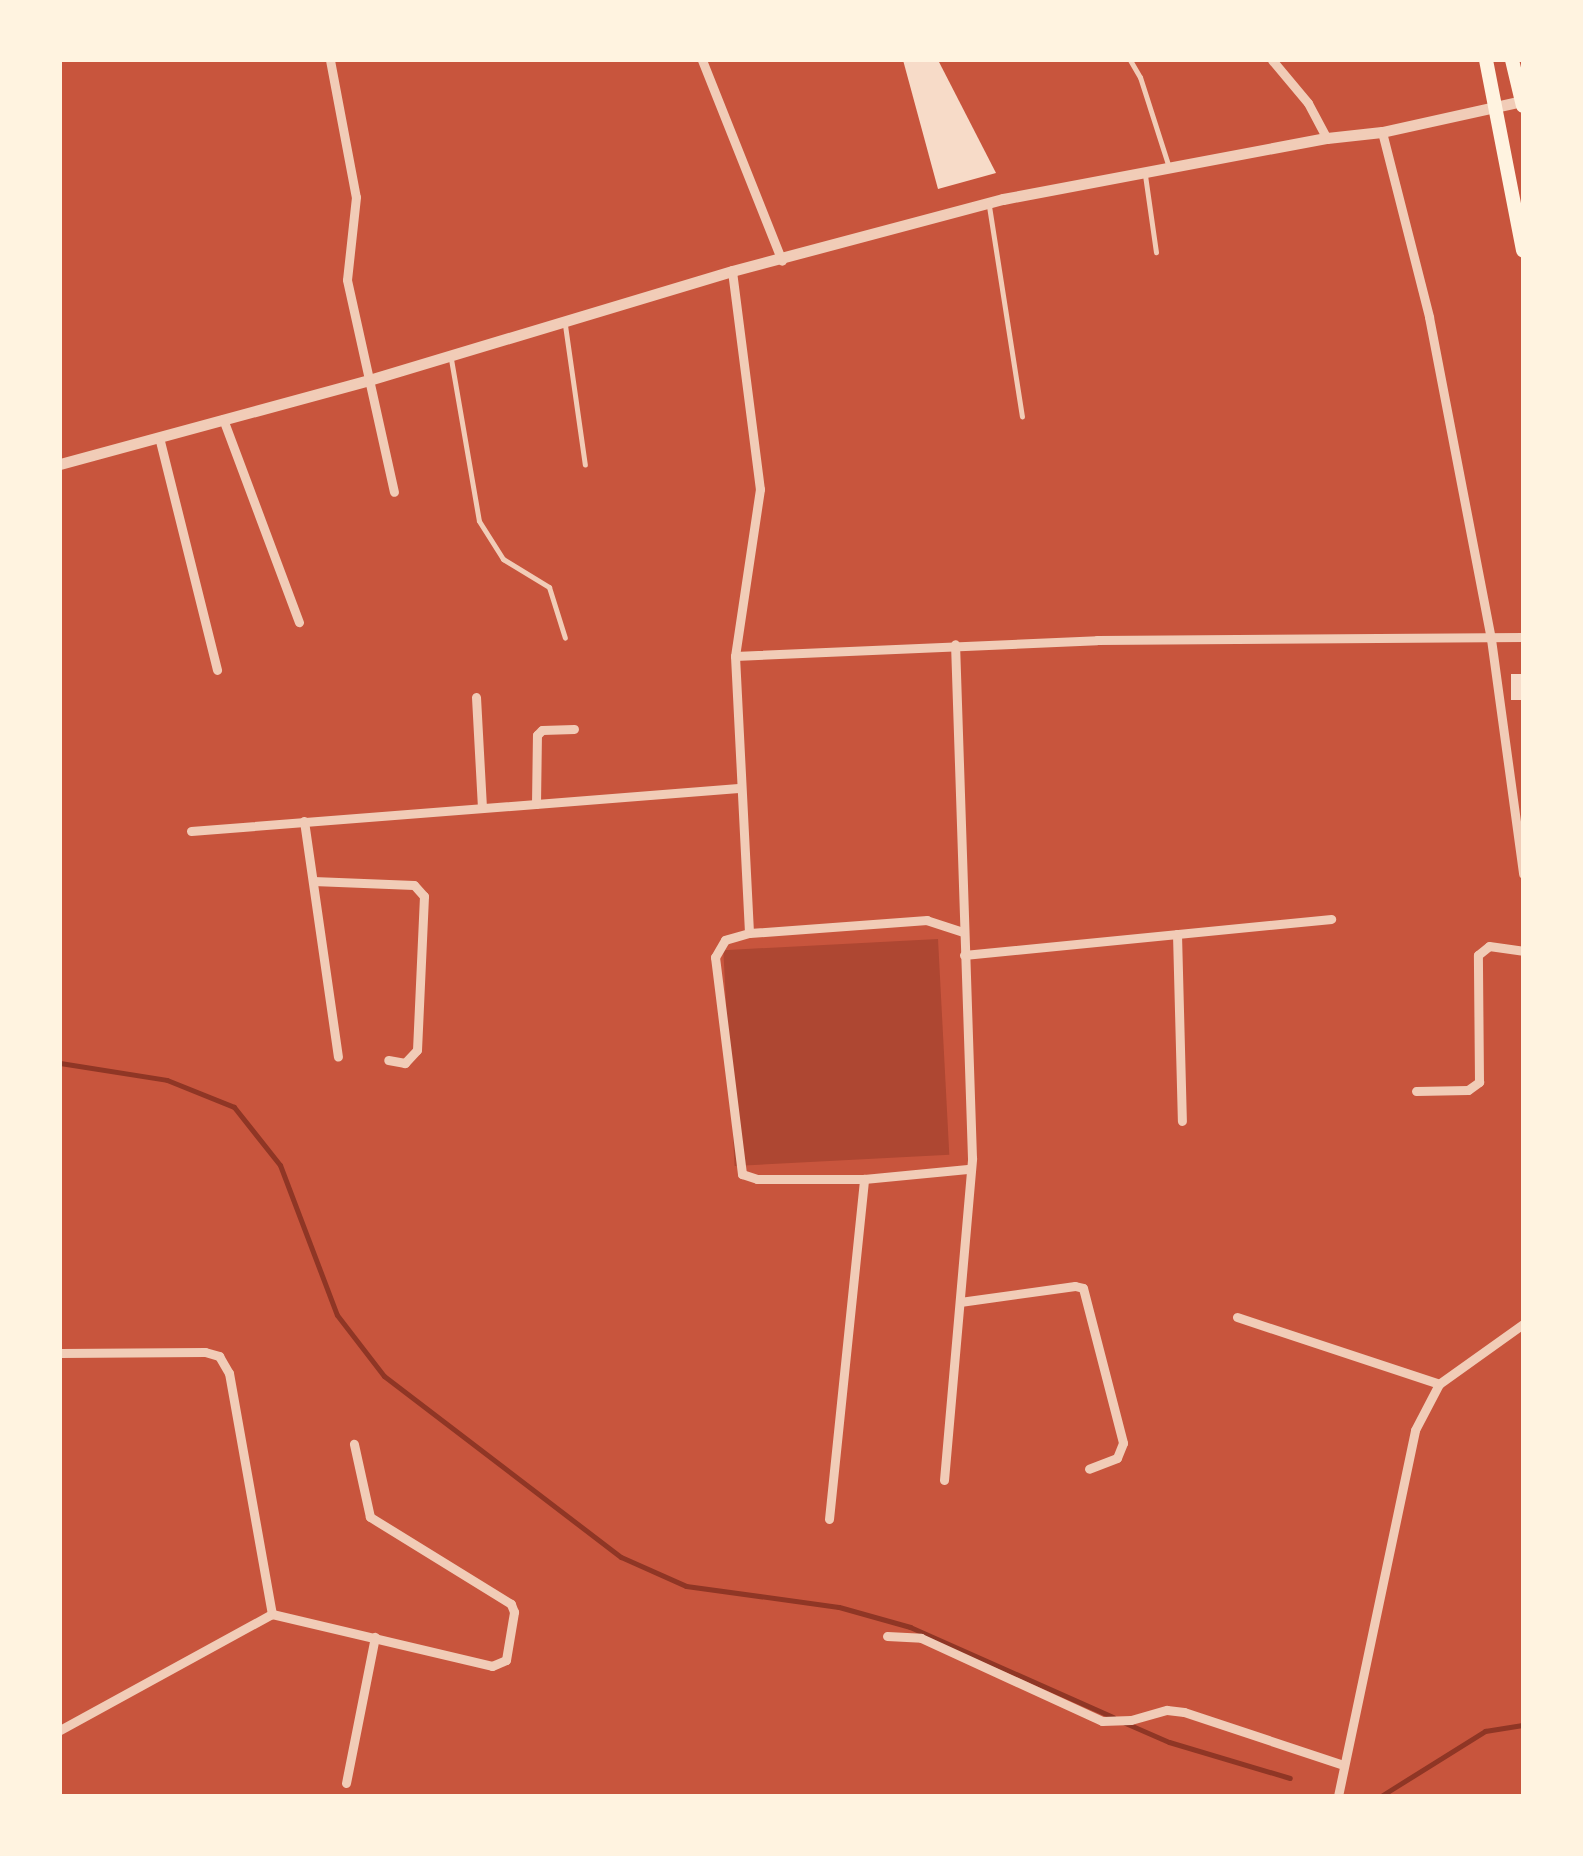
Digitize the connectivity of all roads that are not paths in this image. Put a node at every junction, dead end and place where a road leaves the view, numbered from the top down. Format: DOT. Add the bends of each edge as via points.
graph roads {
  1 [pos="330,60"];
  2 [pos="702,60"];
  3 [pos="1130,60"];
  4 [pos="1272,60"];
  5 [pos="1486,60"];
  6 [pos="1512,60"];
  7 [pos="1523,103"];
  8 [pos="1496,108"];
  9 [pos="1382,132"];
  10 [pos="1327,138"];
  11 [pos="1169,167"];
  12 [pos="1144,172"];
  13 [pos="989,203"];
  14 [pos="1523,250"];
  15 [pos="1156,252"];
  16 [pos="782,261"];
  17 [pos="732,271"];
  18 [pos="564,322"];
  19 [pos="450,356"];
  20 [pos="369,380"];
  21 [pos="1022,416"];
  22 [pos="223,418"];
  23 [pos="159,437"];
  24 [pos="60,464"];
  25 [pos="585,465"];
  26 [pos="394,492"];
  27 [pos="299,622"];
  28 [pos="1523,637"];
  29 [pos="565,638"];
  30 [pos="1490,639"];
  31 [pos="955,644"];
  32 [pos="736,656"];
  33 [pos="217,670"];
  34 [pos="476,697"];
  35 [pos="574,729"];
  36 [pos="738,788"];
  37 [pos="536,804"];
  38 [pos="482,808"];
  39 [pos="304,821"];
  40 [pos="191,831"];
  41 [pos="1523,874"];
  42 [pos="313,880"];
  43 [pos="1331,919"];
  44 [pos="963,932"];
  45 [pos="749,933"];
  46 [pos="1178,934"];
  47 [pos="1523,950"];
  48 [pos="964,955"];
  49 [pos="338,1057"];
  50 [pos="388,1060"];
  51 [pos="1416,1091"];
  52 [pos="1182,1121"];
  53 [pos="968,1169"];
  54 [pos="864,1179"];
  55 [pos="960,1302"];
  56 [pos="1238,1317"];
  57 [pos="1523,1324"];
  58 [pos="60,1353"];
  59 [pos="1439,1384"];
  60 [pos="354,1444"];
  61 [pos="1089,1469"];
  62 [pos="944,1480"];
  63 [pos="829,1518"];
  64 [pos="272,1614"];
  65 [pos="887,1636"];
  66 [pos="375,1637"];
  67 [pos="60,1730"];
  68 [pos="1343,1765"];
  69 [pos="346,1784"];
  70 [pos="1338,1796"];
  1 -- 20 [label="street" via="356,197 347,280"];
  2 -- 16 [label="street"];
  3 -- 11 [label="lane"];
  4 -- 10 [label="street" via="1308,102"];
  5 -- 8 [label="main road"];
  6 -- 7 [label="main road"];
  7 -- 8 [label="street"];
  8 -- 9 [label="street"];
  8 -- 14 [label="main road"];
  9 -- 10 [label="street"];
  9 -- 30 [label="street" via="1429,316"];
  10 -- 11 [label="street"];
  11 -- 12 [label="street"];
  12 -- 13 [label="street"];
  12 -- 15 [label="lane"];
  13 -- 16 [label="street"];
  13 -- 21 [label="lane"];
  16 -- 17 [label="street"];
  17 -- 18 [label="street"];
  17 -- 32 [label="street" via="760,489"];
  18 -- 19 [label="street"];
  18 -- 25 [label="lane"];
  19 -- 20 [label="street"];
  19 -- 29 [label="lane" via="479,521 504,559 550,587"];
  20 -- 22 [label="street"];
  20 -- 26 [label="street"];
  22 -- 23 [label="street"];
  22 -- 27 [label="street"];
  23 -- 24 [label="street"];
  23 -- 33 [label="street"];
  28 -- 30 [label="street"];
  30 -- 31 [label="street"];
  30 -- 41 [label="street"];
  31 -- 32 [label="street"];
  31 -- 44 [label="street"];
  32 -- 36 [label="street"];
  34 -- 38 [label="street"];
  35 -- 37 [label="street" via="537,735"];
  36 -- 37 [label="street"];
  36 -- 45 [label="street"];
  37 -- 38 [label="street"];
  38 -- 39 [label="street"];
  39 -- 40 [label="street"];
  39 -- 42 [label="street"];
  42 -- 49 [label="street"];
  42 -- 50 [label="street" via="414,885 424,896 417,1050 405,1063"];
  43 -- 46 [label="street"];
  44 -- 45 [label="street" via="927,920"];
  44 -- 48 [label="street"];
  45 -- 54 [label="street" via="725,940 715,957 742,1174"];
  46 -- 48 [label="street"];
  46 -- 52 [label="street"];
  47 -- 51 [label="street" via="1489,946 1478,955 1479,1082 1468,1090"];
  48 -- 53 [label="street"];
  53 -- 54 [label="street"];
  53 -- 55 [label="street"];
  54 -- 63 [label="street"];
  55 -- 61 [label="street" via="1084,1288 1123,1443 1118,1458"];
  55 -- 62 [label="street"];
  56 -- 59 [label="street"];
  57 -- 59 [label="street"];
  58 -- 64 [label="street" via="219,1356 228,1373"];
  59 -- 68 [label="street" via="1415,1430"];
  60 -- 66 [label="street" via="370,1517 511,1604 514,1612 500,1665"];
  64 -- 66 [label="street"];
  64 -- 67 [label="street"];
  65 -- 68 [label="street" via="921,1638 1102,1721 1184,1712"];
  66 -- 69 [label="street"];
  68 -- 70 [label="street"];
}
